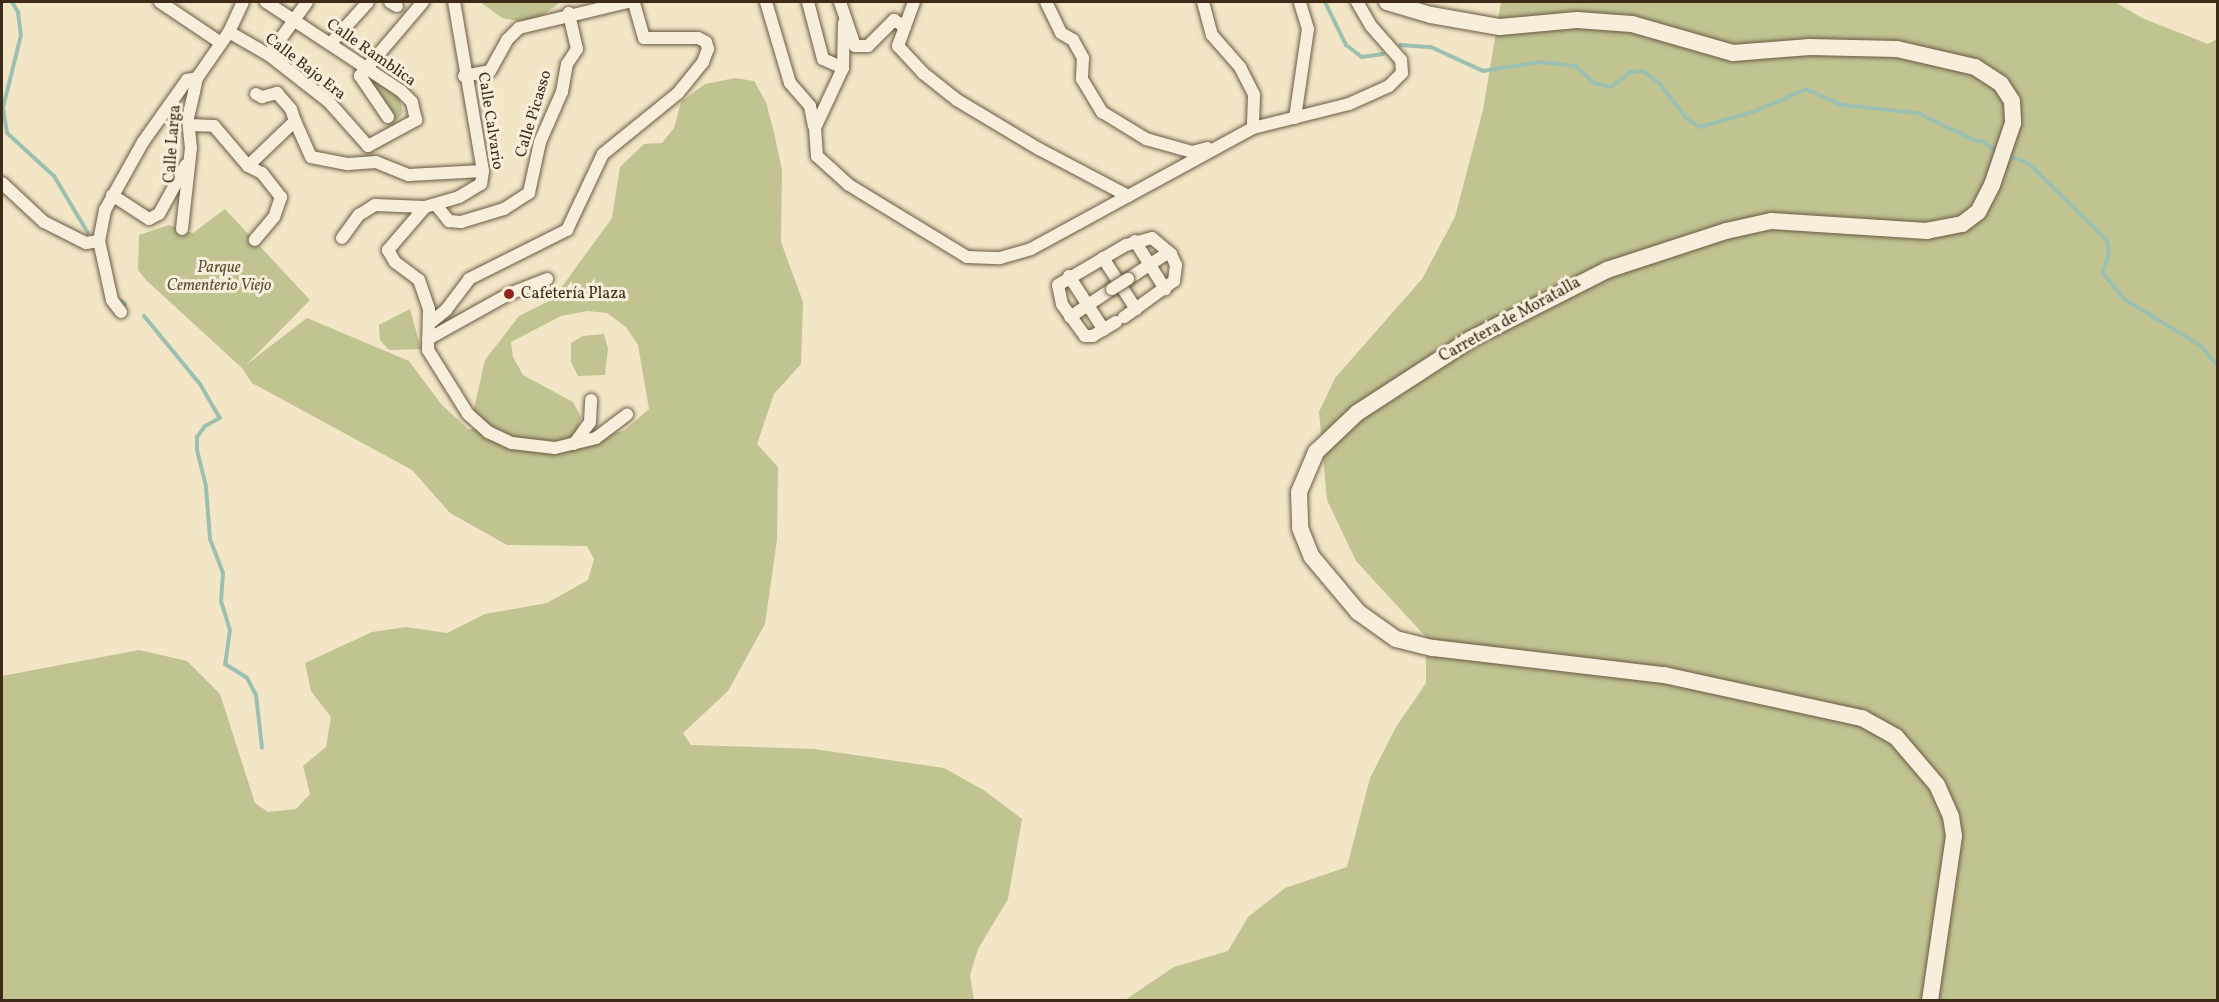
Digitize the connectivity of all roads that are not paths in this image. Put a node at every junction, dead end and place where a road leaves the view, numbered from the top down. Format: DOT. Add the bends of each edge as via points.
graph roads {
  1 [pos="160,2"];
  2 [pos="243,2"];
  3 [pos="266,2"];
  4 [pos="307,2"];
  5 [pos="368,2"];
  6 [pos="423,2"];
  7 [pos="454,2"];
  8 [pos="627,2"];
  9 [pos="634,2"];
  10 [pos="766,2"];
  11 [pos="808,2"];
  12 [pos="840,2"];
  13 [pos="914,2"];
  14 [pos="1046,2"];
  15 [pos="1203,2"];
  16 [pos="1300,2"];
  17 [pos="1357,2"];
  18 [pos="1387,2"];
  19 [pos="588,6"];
  20 [pos="569,13"];
  21 [pos="294,19"];
  22 [pos="844,23"];
  23 [pos="905,27"];
  24 [pos="229,32"];
  25 [pos="221,43"];
  26 [pos="331,43"];
  27 [pos="269,55"];
  28 [pos="843,68"];
  29 [pos="365,70"];
  30 [pos="464,76"];
  31 [pos="198,78"];
  32 [pos="256,94"];
  33 [pos="388,117"];
  34 [pos="1296,118"];
  35 [pos="416,120"];
  36 [pos="295,121"];
  37 [pos="189,125"];
  38 [pos="815,128"];
  39 [pos="1253,128"];
  40 [pos="1224,144"];
  41 [pos="188,161"];
  42 [pos="248,166"];
  43 [pos="483,171"];
  44 [pos="2,183"];
  45 [pos="112,195"];
  46 [pos="1128,196"];
  47 [pos="430,206"];
  48 [pos="182,229"];
  49 [pos="342,238"];
  50 [pos="255,240"];
  51 [pos="99,241"];
  52 [pos="1135,241"];
  53 [pos="1169,252"];
  54 [pos="1103,258"];
  55 [pos="1150,264"];
  56 [pos="1069,276"];
  57 [pos="547,279"];
  58 [pos="1165,289"];
  59 [pos="1088,305"];
  60 [pos="1136,309"];
  61 [pos="121,312"];
  62 [pos="1070,317"];
  63 [pos="430,323"];
  64 [pos="1104,330"];
  65 [pos="428,339"];
  66 [pos="591,400"];
  67 [pos="627,415"];
  68 [pos="573,445"];
  69 [pos="1930,1000"];
  1 -- 25 [label="street"];
  2 -- 24 [label="street, Calle Larga"];
  3 -- 21 [label="street, Calle Ramblica"];
  4 -- 21 [label="street"];
  5 -- 26 [label="street"];
  6 -- 29 [label="street"];
  7 -- 30 [label="street, Calle Calvario"];
  8 -- 19 [label="street"];
  9 -- 63 [label="street" via="644,38 698,38 706,42 708,49 678,93 603,154 567,230 469,279 446,310"];
  10 -- 38 [label="street" via="790,83 810,106"];
  11 -- 28 [label="street" via="823,59"];
  12 -- 22 [label="street"];
  13 -- 23 [label="street"];
  14 -- 40 [label="street" via="1061,33 1073,40 1083,58 1082,79 1102,112 1146,139 1192,152"];
  15 -- 39 [label="street" via="1212,35 1240,67 1254,95"];
  16 -- 34 [label="street" via="1308,29"];
  17 -- 34 [label="street" via="1371,26 1401,60 1402,73 1376,93"];
  18 -- 69 [label="main road, Carretera de Moratalla" via="1431,15 1500,27 1612,21 1733,53 1861,46 1929,55 1965,63 1992,76 2012,101 2013,123 1992,185 1978,212 1953,229 1912,231 1771,221 1675,247 1579,282 1471,339 1357,413 1327,439 1309,462 1298,505 1302,538 1323,572 1359,612 1396,639 1433,648 1664,675 1862,718 1896,737 1937,785 1951,817 1954,836"];
  19 -- 20 [label="street"];
  20 -- 30 [label="street" via="519,28 507,40 490,71"];
  20 -- 47 [label="street, Calle Picasso" via="577,49 567,64 562,92 540,142 529,193 504,209 461,222 449,221"];
  21 -- 26 [label="street, Calle Ramblica"];
  21 -- 27 [label="street"];
  22 -- 23 [label="street" via="850,39 860,48 876,40 894,20"];
  22 -- 28 [label="street"];
  23 -- 46 [label="street" via="898,46 923,73 957,100"];
  24 -- 25 [label="street, Calle Larga"];
  24 -- 27 [label="street, Calle Bajo Era"];
  25 -- 31 [label="street, Calle Larga"];
  26 -- 29 [label="street, Calle Ramblica"];
  27 -- 35 [label="street, Calle Bajo Era" via="329,102 368,146"];
  28 -- 38 [label="street"];
  29 -- 33 [label="street" via="360,76"];
  29 -- 35 [label="street, Calle Ramblica" via="401,91 412,102"];
  30 -- 43 [label="street, Calle Calvario"];
  31 -- 37 [label="street, Calle Larga"];
  31 -- 45 [label="street" via="187,80"];
  32 -- 36 [label="street" via="262,98 277,93 291,109"];
  34 -- 39 [label="street"];
  36 -- 42 [label="street"];
  36 -- 43 [label="street" via="311,157 348,164 376,162 409,176"];
  37 -- 41 [label="street, Calle Larga"];
  37 -- 42 [label="street" via="214,126"];
  38 -- 46 [label="street" via="817,156 849,186 967,257 1000,258 1031,249"];
  39 -- 40 [label="street"];
  40 -- 46 [label="street"];
  41 -- 45 [label="street" via="159,214 149,219"];
  41 -- 48 [label="street, Calle Larga"];
  42 -- 50 [label="street" via="262,173 281,196 274,217"];
  43 -- 47 [label="street, Calle Calvario" via="483,178 474,189"];
  44 -- 51 [label="street" via="44,222 86,243"];
  45 -- 51 [label="street"];
  47 -- 49 [label="street" via="375,205 359,216"];
  47 -- 63 [label="street" via="388,250 395,262 419,280"];
  51 -- 61 [label="street" via="112,300"];
  52 -- 53 [label="street" via="1152,238"];
  52 -- 54 [label="street"];
  52 -- 55 [label="street"];
  53 -- 55 [label="street"];
  53 -- 58 [label="street" via="1177,273"];
  54 -- 56 [label="street"];
  54 -- 60 [label="street"];
  55 -- 58 [label="street"];
  55 -- 59 [label="street, bridge"];
  56 -- 59 [label="street"];
  56 -- 62 [label="street" via="1058,285 1058,294"];
  57 -- 65 [label="street" via="509,294"];
  58 -- 60 [label="street"];
  59 -- 62 [label="street"];
  59 -- 64 [label="street"];
  60 -- 64 [label="street"];
  62 -- 64 [label="street" via="1085,336"];
  63 -- 65 [label="street"];
  65 -- 68 [label="street" via="431,359 468,414 488,432 512,443 536,447"];
  66 -- 68 [label="street" via="590,422"];
  67 -- 68 [label="street" via="596,438"];
}
